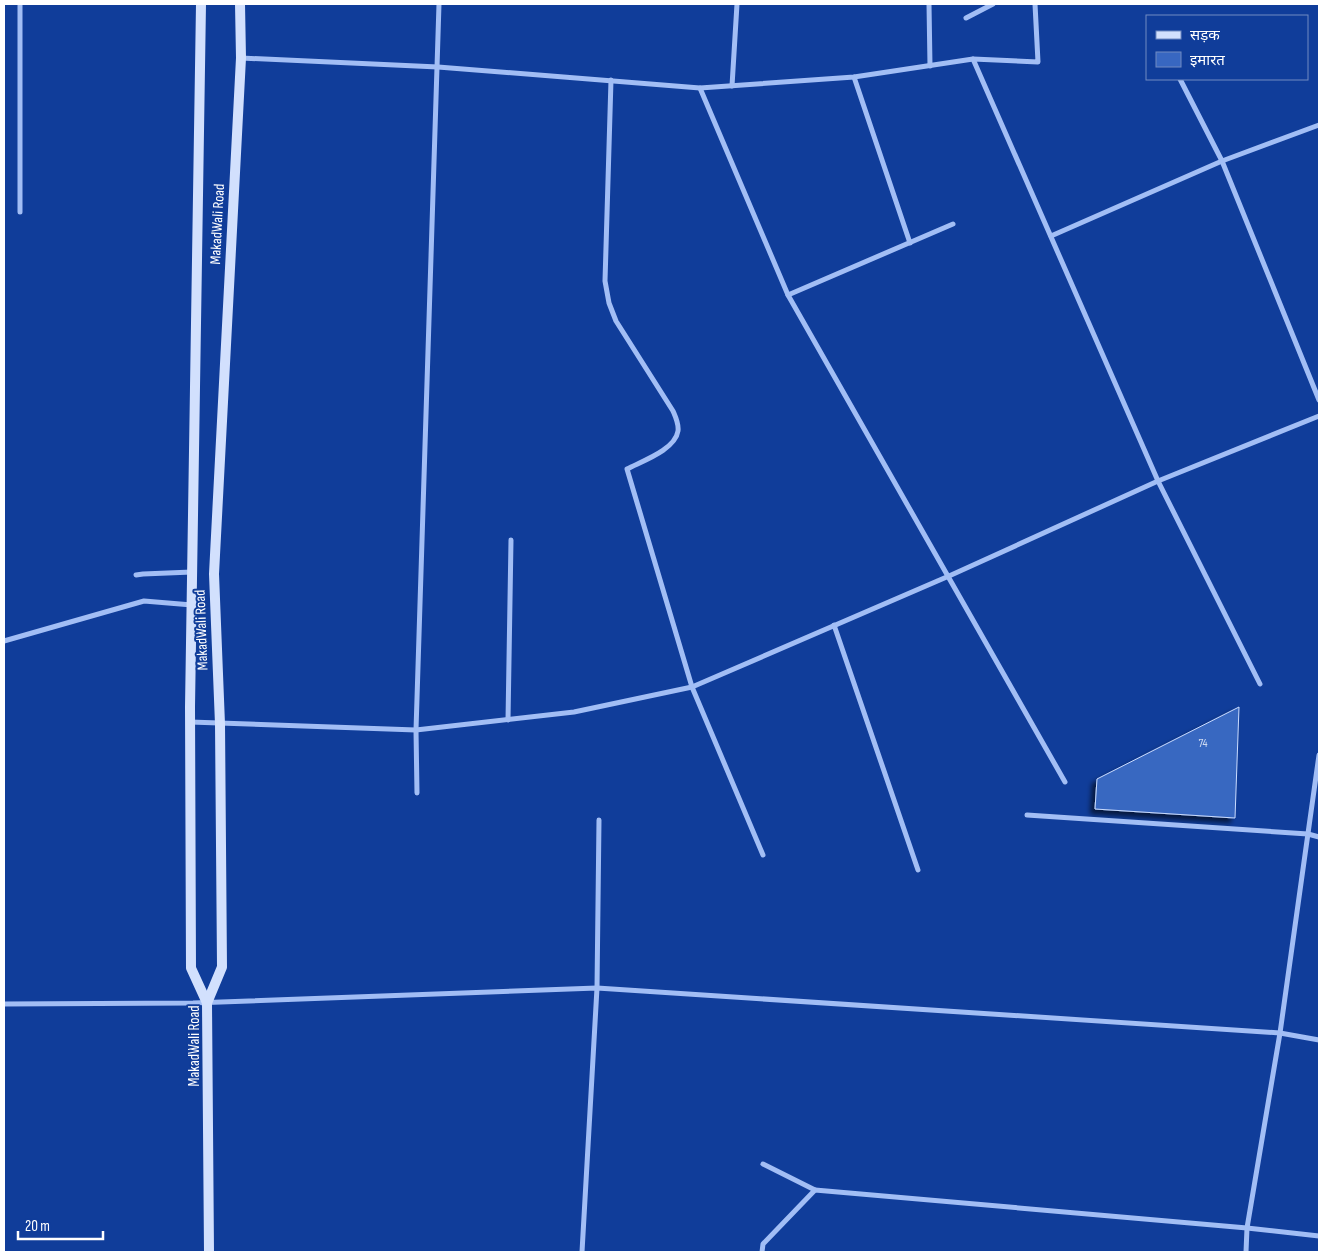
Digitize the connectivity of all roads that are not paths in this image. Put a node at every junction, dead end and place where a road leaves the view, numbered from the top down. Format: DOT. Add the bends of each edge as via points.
graph roads {
  1 [pos="20,4"];
  2 [pos="201,4"];
  3 [pos="240,4"];
  4 [pos="439,4"];
  5 [pos="737,4"];
  6 [pos="929,4"];
  7 [pos="993,4"];
  8 [pos="1035,4"];
  9 [pos="966,18"];
  10 [pos="241,58"];
  11 [pos="973,59"];
  12 [pos="930,66"];
  13 [pos="438,67"];
  14 [pos="854,77"];
  15 [pos="611,80"];
  16 [pos="1181,80"];
  17 [pos="732,86"];
  18 [pos="700,88"];
  19 [pos="1319,126"];
  20 [pos="1222,161"];
  21 [pos="20,212"];
  22 [pos="953,224"];
  23 [pos="1051,236"];
  24 [pos="910,243"];
  25 [pos="788,295"];
  26 [pos="1319,400"];
  27 [pos="1319,416"];
  28 [pos="1158,481"];
  29 [pos="511,540"];
  30 [pos="192,572"];
  31 [pos="136,576"];
  32 [pos="949,576"];
  33 [pos="192,605"];
  34 [pos="834,625"];
  35 [pos="4,641"];
  36 [pos="1260,684"];
  37 [pos="692,687"];
  38 [pos="508,720"];
  39 [pos="190,722"];
  40 [pos="220,724"];
  41 [pos="416,730"];
  42 [pos="1319,756"];
  43 [pos="1065,782"];
  44 [pos="417,793"];
  45 [pos="1027,815"];
  46 [pos="599,820"];
  47 [pos="1308,834"];
  48 [pos="1319,837"];
  49 [pos="763,855"];
  50 [pos="918,870"];
  51 [pos="597,988"];
  52 [pos="207,1003"];
  53 [pos="4,1004"];
  54 [pos="1280,1033"];
  55 [pos="1319,1040"];
  56 [pos="763,1164"];
  57 [pos="815,1190"];
  58 [pos="1247,1228"];
  59 [pos="1319,1236"];
  60 [pos="210,1252"];
  61 [pos="582,1252"];
  62 [pos="762,1252"];
  63 [pos="1246,1252"];
  1 -- 21 [label="street"];
  2 -- 30 [label="street"];
  3 -- 10 [label="street, MakadWali Road"];
  4 -- 13 [label="street"];
  5 -- 17 [label="street"];
  6 -- 12 [label="street"];
  7 -- 9 [label="street"];
  8 -- 11 [label="street" via="1038,62"];
  10 -- 13 [label="street"];
  10 -- 40 [label="street, MakadWali Road" via="214,574"];
  11 -- 12 [label="street"];
  11 -- 23 [label="street"];
  12 -- 14 [label="street"];
  13 -- 15 [label="street"];
  13 -- 41 [label="street"];
  14 -- 17 [label="street"];
  14 -- 24 [label="street"];
  15 -- 18 [label="street"];
  15 -- 37 [label="street" via="605,281 609,303 616,321 674,412 678,431 665,449 627,469"];
  16 -- 20 [label="street"];
  17 -- 18 [label="street"];
  18 -- 25 [label="street"];
  19 -- 20 [label="street"];
  20 -- 23 [label="street"];
  20 -- 26 [label="street"];
  22 -- 24 [label="street"];
  23 -- 28 [label="street"];
  24 -- 25 [label="street"];
  25 -- 32 [label="street"];
  27 -- 28 [label="street"];
  28 -- 32 [label="street"];
  28 -- 36 [label="street"];
  29 -- 38 [label="street"];
  30 -- 31 [label="street"];
  30 -- 33 [label="street"];
  32 -- 34 [label="street"];
  32 -- 43 [label="street"];
  33 -- 35 [label="street" via="144,601"];
  33 -- 39 [label="street"];
  34 -- 37 [label="street"];
  34 -- 50 [label="street"];
  37 -- 38 [label="street" via="574,712"];
  37 -- 49 [label="street"];
  38 -- 41 [label="street"];
  39 -- 40 [label="street"];
  39 -- 52 [label="street" via="191,968"];
  40 -- 41 [label="street"];
  40 -- 52 [label="street, MakadWali Road" via="222,967"];
  41 -- 44 [label="street"];
  42 -- 47 [label="street"];
  45 -- 47 [label="street"];
  46 -- 51 [label="street"];
  47 -- 48 [label="street"];
  47 -- 54 [label="street"];
  51 -- 52 [label="street"];
  51 -- 54 [label="street"];
  51 -- 61 [label="street"];
  52 -- 53 [label="street"];
  52 -- 60 [label="street, MakadWali Road"];
  54 -- 55 [label="street"];
  54 -- 58 [label="street"];
  56 -- 57 [label="street"];
  57 -- 58 [label="street"];
  57 -- 62 [label="street" via="763,1244"];
  58 -- 59 [label="street"];
  58 -- 63 [label="street"];
}
